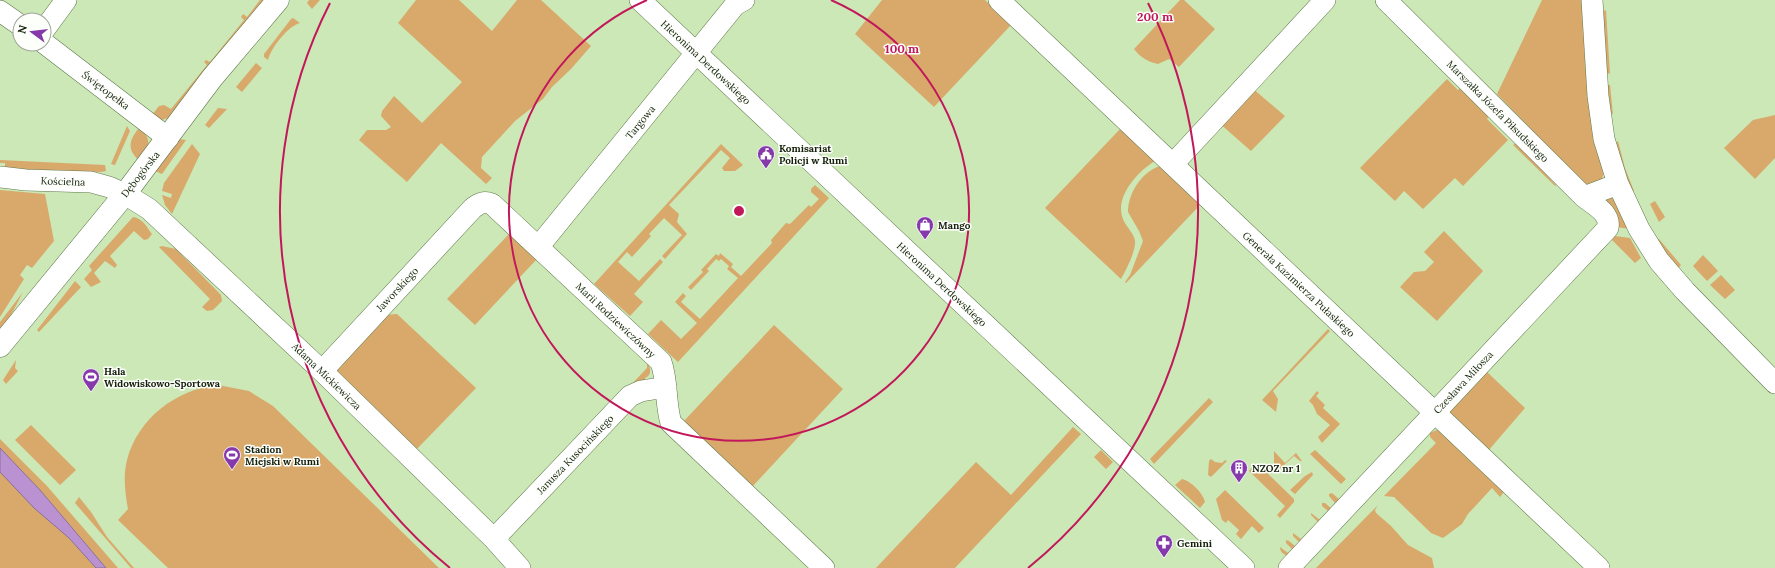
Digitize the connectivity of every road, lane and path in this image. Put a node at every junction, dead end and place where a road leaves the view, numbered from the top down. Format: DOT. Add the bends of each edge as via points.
graph roads {
  1 [pos="66,0"];
  2 [pos="278,0"];
  3 [pos="640,0"];
  4 [pos="744,0"];
  5 [pos="998,0"];
  6 [pos="1325,0"];
  7 [pos="1386,0"];
  8 [pos="1592,0"];
  9 [pos="0,11"];
  10 [pos="12,19"];
  11 [pos="52,19"];
  12 [pos="52,49"];
  13 [pos="696,52"];
  14 [pos="168,138"];
  15 [pos="1173,164"];
  16 [pos="0,177"];
  17 [pos="1618,184"];
  18 [pos="125,194"];
  19 [pos="1584,197"];
  20 [pos="473,208"];
  21 [pos="539,246"];
  22 [pos="0,346"];
  23 [pos="322,371"];
  24 [pos="1775,383"];
  25 [pos="666,387"];
  26 [pos="1435,412"];
  27 [pos="494,539"];
  28 [pos="520,568"];
  29 [pos="824,568"];
  30 [pos="1244,568"];
  31 [pos="1289,568"];
  32 [pos="1599,568"];
  1 -- 11 [label="street"];
  2 -- 14 [label="main road, Dębogórska" via="212,78"];
  3 -- 13 [label="street, Hieronima Derdowskiego"];
  4 -- 13 [label="street, Targowa" via="735,5"];
  5 -- 15 [label="street, Generała Kazimierza Pułaskiego"];
  6 -- 15 [label="street"];
  7 -- 19 [label="street, Marszałka Józefa Piłsudskiego"];
  8 -- 17 [label="street" via="1598,96 1604,139"];
  9 -- 10 [label="street"];
  12 -- 14 [label="street, Świętopełka"];
  13 -- 21 [label="street, Targowa"];
  13 -- 30 [label="street, Hieronima Derdowskiego"];
  14 -- 18 [label="main road, Dębogórska"];
  15 -- 26 [label="street, Generała Kazimierza Pułaskiego"];
  16 -- 18 [label="street, Kościelna" via="91,182"];
  17 -- 19 [label="street"];
  17 -- 24 [label="street" via="1639,229 1659,261"];
  18 -- 22 [label="main road, Dębogórska"];
  18 -- 23 [label="street, Adama Mickiewicza" via="157,216"];
  19 -- 26 [label="street, Czesława Miłosza" via="1606,214 1608,228"];
  20 -- 21 [label="street, Marii Rodziewiczówny" via="480,203 492,204"];
  20 -- 23 [label="street, Jaworskiego"];
  21 -- 25 [label="street, Marii Rodziewiczówny" via="661,362"];
  23 -- 27 [label="street, Adama Mickiewicza"];
  25 -- 27 [label="street, Janusza Kusocińskiego" via="641,390 630,396"];
  25 -- 29 [label="street, Marii Rodziewiczówny" via="671,423"];
  26 -- 31 [label="street, Czesława Miłosza"];
  26 -- 32 [label="street, Generała Kazimierza Pułaskiego"];
  27 -- 28 [label="street, Adama Mickiewicza"];
}
